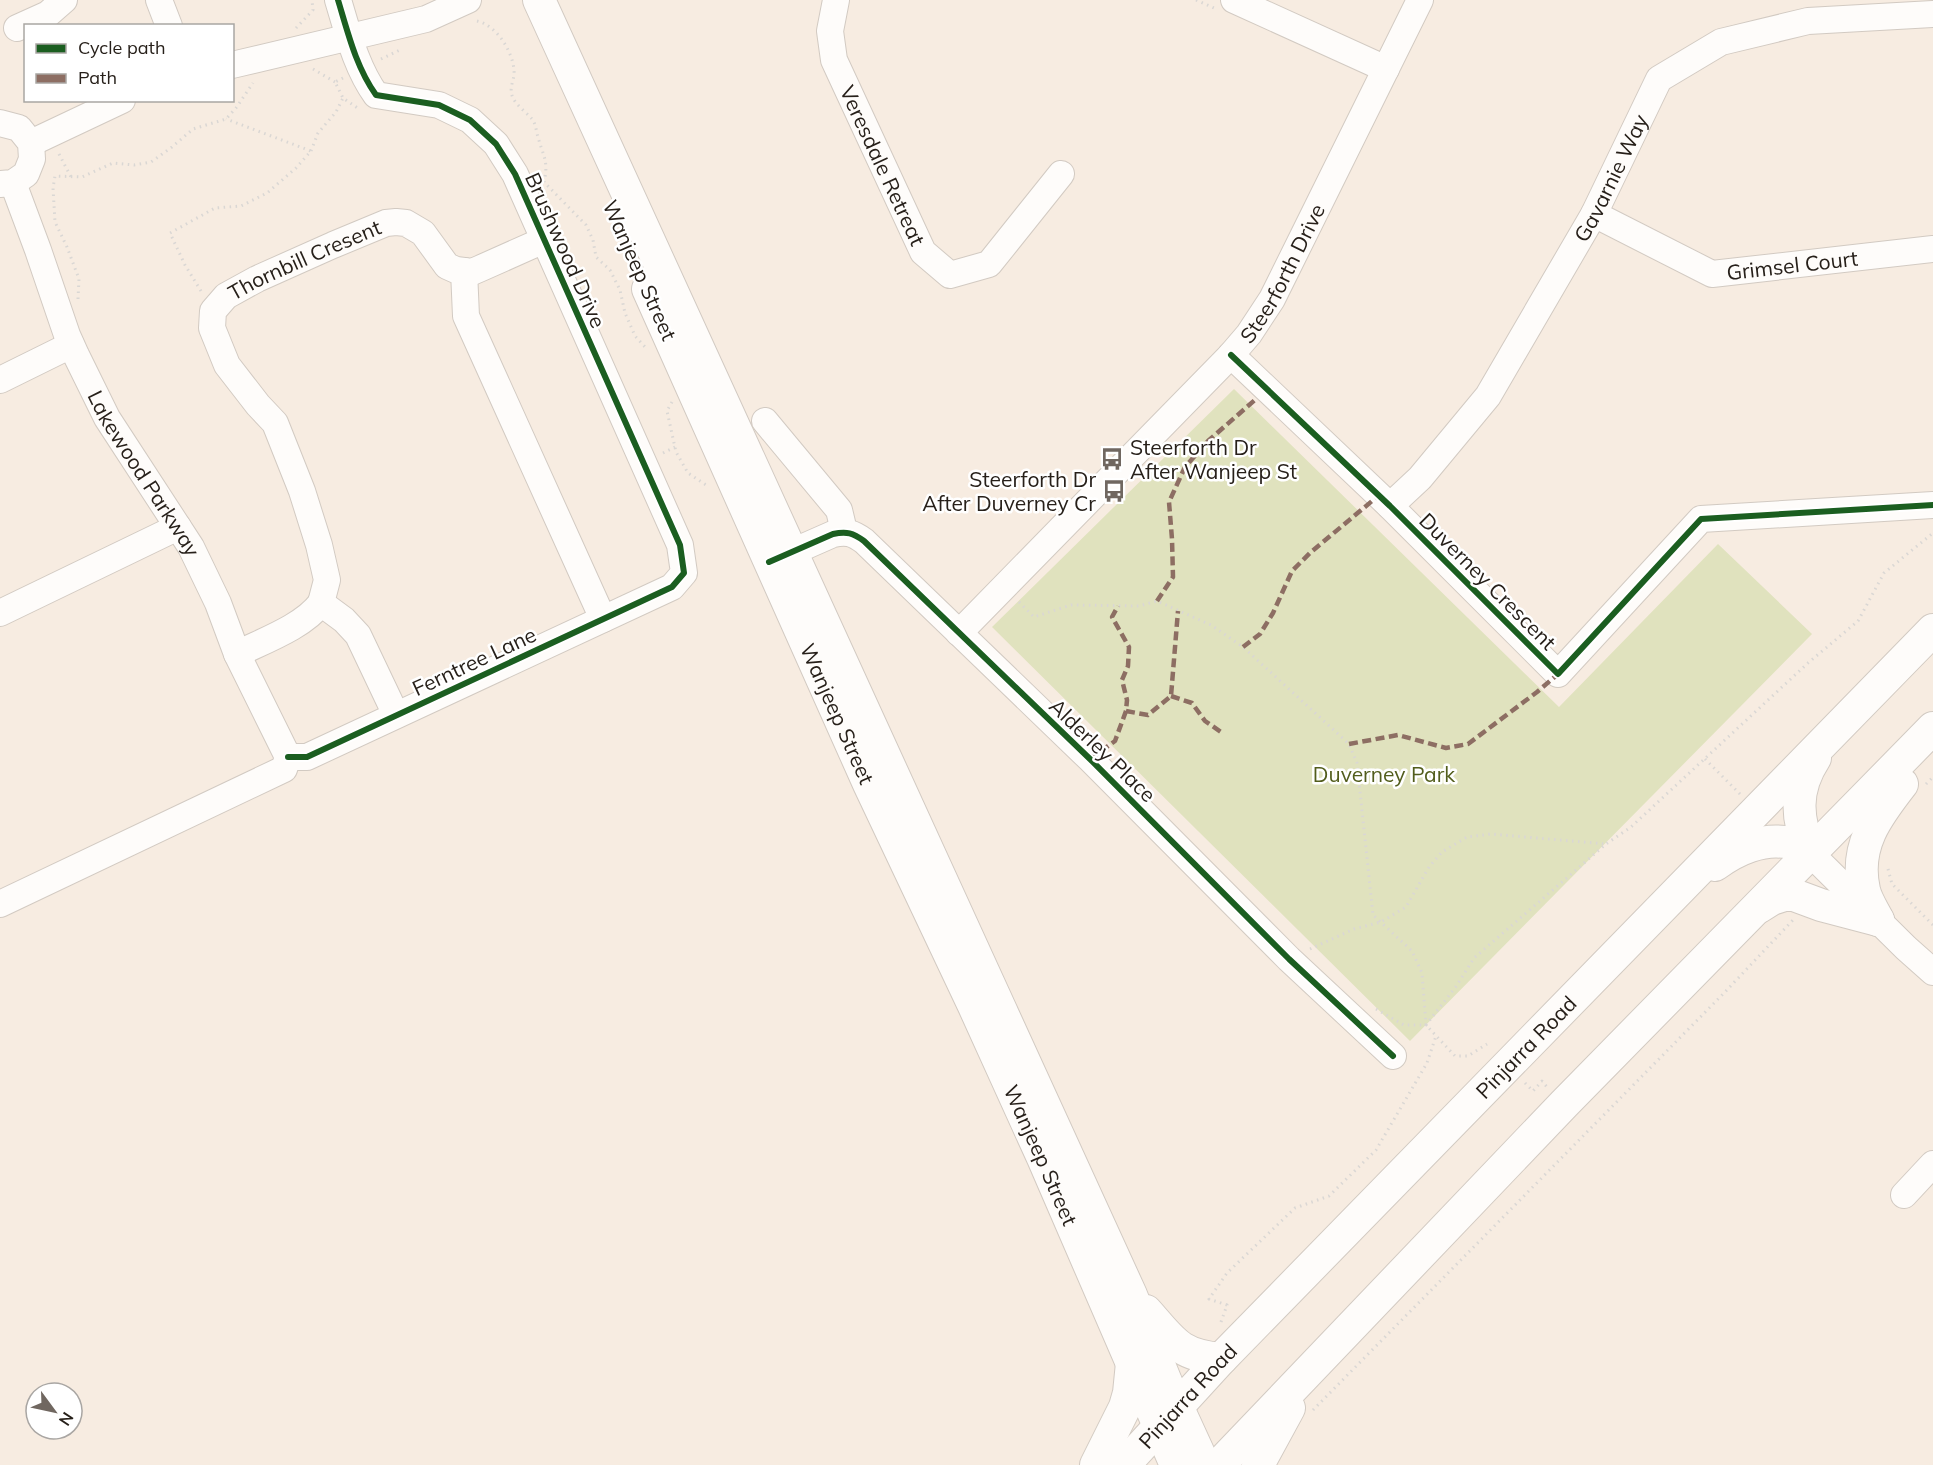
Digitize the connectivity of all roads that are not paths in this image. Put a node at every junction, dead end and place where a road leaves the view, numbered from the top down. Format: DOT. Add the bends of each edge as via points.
graph roads {
  1 [pos="64,0"];
  2 [pos="159,0"];
  3 [pos="338,0"];
  4 [pos="468,0"];
  5 [pos="520,0"];
  6 [pos="539,0"];
  7 [pos="836,0"];
  8 [pos="1234,0"];
  9 [pos="1420,0"];
  10 [pos="1933,14"];
  11 [pos="26,24"];
  12 [pos="168,24"];
  13 [pos="24,25"];
  14 [pos="17,28"];
  15 [pos="349,37"];
  16 [pos="234,65"];
  17 [pos="1386,69"];
  18 [pos="118,102"];
  19 [pos="0,123"];
  20 [pos="31,143"];
  21 [pos="1062,174"];
  22 [pos="6,184"];
  23 [pos="1594,214"];
  24 [pos="544,240"];
  25 [pos="1933,249"];
  26 [pos="465,271"];
  27 [pos="71,345"];
  28 [pos="1231,355"];
  29 [pos="0,380"];
  30 [pos="765,421"];
  31 [pos="1933,505"];
  32 [pos="1390,506"];
  33 [pos="178,527"];
  34 [pos="844,531"];
  35 [pos="780,557"];
  36 [pos="672,587"];
  37 [pos="321,603"];
  38 [pos="0,613"];
  39 [pos="603,619"];
  40 [pos="1933,630"];
  41 [pos="959,633"];
  42 [pos="237,654"];
  43 [pos="396,715"];
  44 [pos="1933,728"];
  45 [pos="1826,739"];
  46 [pos="1933,739"];
  47 [pos="288,757"];
  48 [pos="1811,854"];
  49 [pos="1675,893"];
  50 [pos="0,904"];
  51 [pos="1757,908"];
  52 [pos="1878,920"];
  53 [pos="1933,972"];
  54 [pos="1393,1056"];
  55 [pos="1054,1154"];
  56 [pos="1933,1164"];
  57 [pos="1904,1195"];
  58 [pos="1131,1295"];
  59 [pos="1323,1354"];
  60 [pos="1221,1359"];
  61 [pos="1132,1362"];
  62 [pos="1168,1417"];
  63 [pos="1096,1465"];
  64 [pos="1124,1465"];
  65 [pos="1176,1465"];
  66 [pos="1204,1465"];
  67 [pos="1219,1465"];
  68 [pos="1258,1465"];
  1 -- 11 [label="street" via="48,14"];
  2 -- 12 [label="street"];
  3 -- 15 [label="street, Brushwood Drive"];
  4 -- 15 [label="street" via="426,19"];
  5 -- 35 [label="main road, Wanjeep Street"];
  6 -- 35 [label="main road, Wanjeep Street"];
  7 -- 21 [label="street, Veresdale Retreat" via="830,31 834,60 924,252 950,275 989,264"];
  8 -- 17 [label="street"];
  9 -- 17 [label="street, Steerforth Drive"];
  10 -- 23 [label="street, Gavarnie Way" via="1808,21 1713,47 1659,79"];
  13 -- 14 [label="street"];
  15 -- 16 [label="street"];
  15 -- 24 [label="street, Brushwood Drive" via="365,80 376,95 440,105 470,120 496,144 515,174"];
  17 -- 28 [label="street, Steerforth Drive" via="1272,299"];
  18 -- 20 [label="street"];
  19 -- 20 [label="street" via="19,128"];
  20 -- 22 [label="street" via="32,159 26,174"];
  22 -- 27 [label="street, Lakewood Parkway"];
  23 -- 25 [label="street, Grimsel Court" via="1712,274"];
  23 -- 32 [label="street, Gavarnie Way" via="1488,396 1420,478"];
  24 -- 26 [label="street" via="472,272"];
  24 -- 36 [label="street, Brushwood Drive" via="680,545 684,573"];
  26 -- 37 [label="street, Thornbill Cresent" via="447,266 423,233 396,222 257,279 226,296 213,311 212,328 227,365 275,423 302,491 327,580"];
  26 -- 39 [label="street" via="466,316"];
  27 -- 29 [label="street"];
  27 -- 33 [label="street, Lakewood Parkway" via="107,418"];
  28 -- 32 [label="street, Duverney Crescent"];
  28 -- 41 [label="street, Steerforth Drive"];
  30 -- 34 [label="street" via="839,510"];
  31 -- 32 [label="street, Duverney Crescent" via="1701,519 1558,674"];
  33 -- 38 [label="street"];
  33 -- 42 [label="street, Lakewood Parkway" via="218,603"];
  34 -- 35 [label="street"];
  34 -- 41 [label="street, Alderley Place" via="864,541"];
  35 -- 55 [label="main road, Wanjeep Street"];
  36 -- 39 [label="street, Ferntree Lane"];
  37 -- 42 [label="street" via="304,620"];
  37 -- 43 [label="street" via="358,635"];
  39 -- 43 [label="street, Ferntree Lane"];
  40 -- 45 [label="main road, Pinjarra Road"];
  41 -- 54 [label="street, Alderley Place" via="1289,959"];
  42 -- 47 [label="street, Lakewood Parkway"];
  43 -- 47 [label="street, Ferntree Lane" via="307,757"];
  44 -- 48 [label="main road"];
  45 -- 48 [label="main road" via="1802,783 1801,822"];
  45 -- 49 [label="main road, Pinjarra Road"];
  46 -- 52 [label="main road" via="1868,834 1860,863 1864,891"];
  47 -- 50 [label="street" via="284,769"];
  48 -- 49 [label="main road" via="1788,843 1747,846"];
  48 -- 51 [label="main road"];
  48 -- 52 [label="street"];
  49 -- 60 [label="main road, Pinjarra Road"];
  51 -- 52 [label="main road" via="1772,899 1794,895"];
  51 -- 59 [label="main road"];
  52 -- 53 [label="street"];
  55 -- 58 [label="main road, Wanjeep Street"];
  55 -- 61 [label="main road, Wanjeep Street"];
  56 -- 57 [label="street"];
  58 -- 60 [label="main road" via="1181,1349 1200,1357"];
  58 -- 62 [label="main road, Wanjeep Street"];
  59 -- 67 [label="main road"];
  59 -- 68 [label="main road"];
  60 -- 62 [label="main road, Pinjarra Road"];
  61 -- 62 [label="main road, Wanjeep Street"];
  61 -- 63 [label="main road" via="1125,1407"];
  62 -- 64 [label="main road, Pinjarra Road"];
  62 -- 65 [label="main road"];
  62 -- 66 [label="main road"];
}
